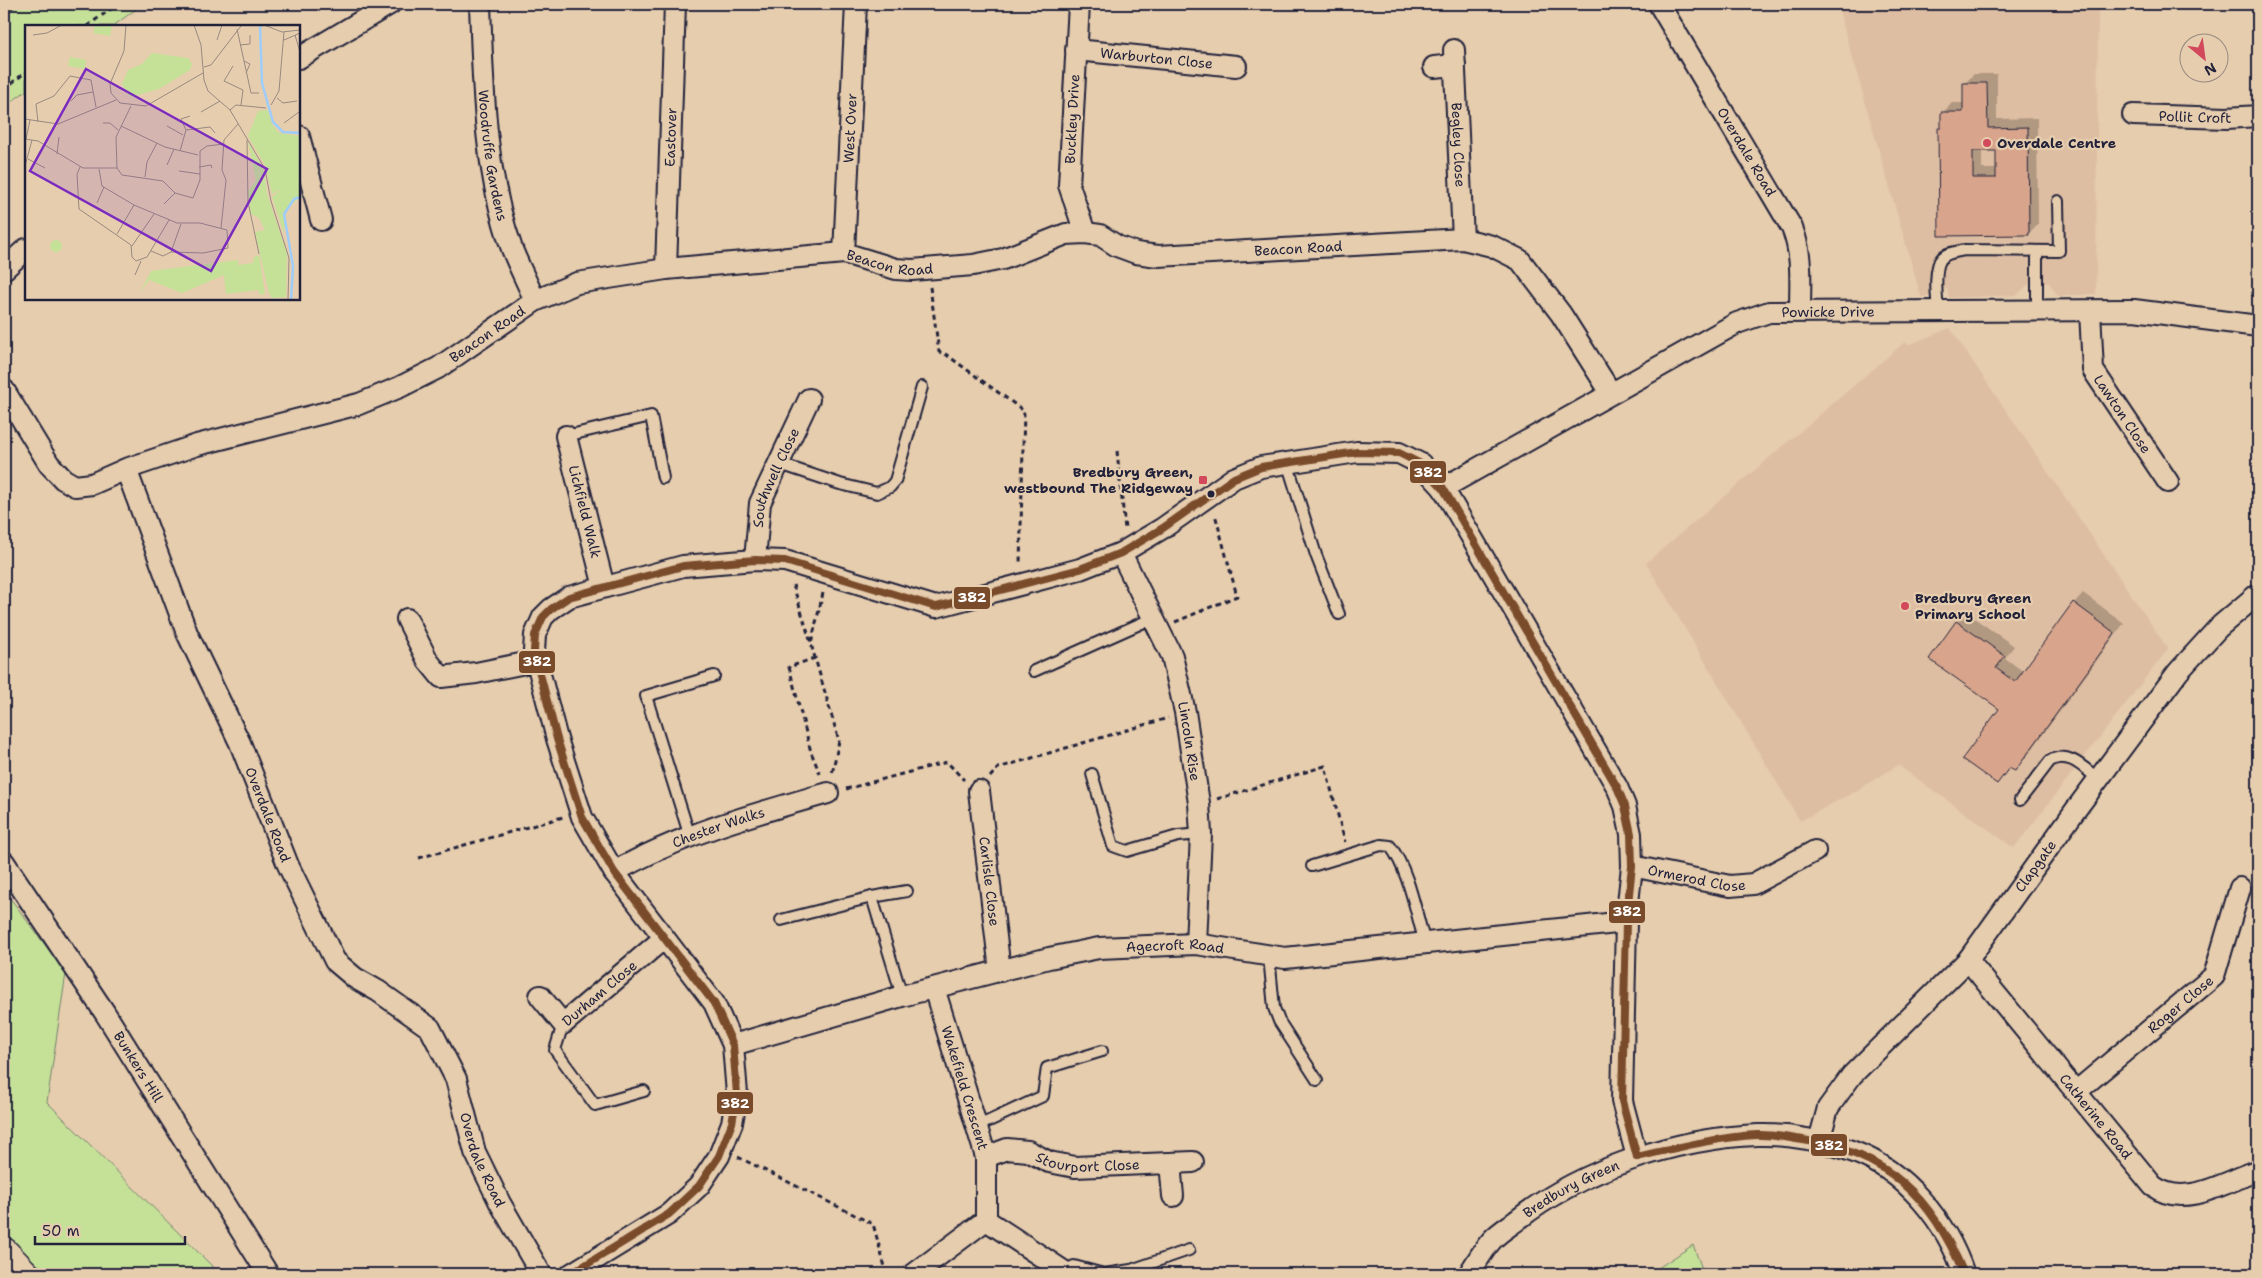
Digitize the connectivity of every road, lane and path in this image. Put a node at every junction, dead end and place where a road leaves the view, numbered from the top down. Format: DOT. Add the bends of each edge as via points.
graph roads {
  1 [pos="16,4"];
  2 [pos="118,4"];
  3 [pos="390,4"];
  4 [pos="480,4"];
  5 [pos="676,4"];
  6 [pos="856,4"];
  7 [pos="1079,4"];
  8 [pos="1659,4"];
  9 [pos="4,14"];
  10 [pos="89,25"];
  11 [pos="1076,50"];
  12 [pos="300,57"];
  13 [pos="1236,66"];
  14 [pos="1434,67"];
  15 [pos="25,73"];
  16 [pos="4,89"];
  17 [pos="2133,115"];
  18 [pos="2258,116"];
  19 [pos="300,140"];
  20 [pos="2058,201"];
  21 [pos="321,220"];
  22 [pos="1085,233"];
  23 [pos="1463,240"];
  24 [pos="25,251"];
  25 [pos="2037,251"];
  26 [pos="844,253"];
  27 [pos="4,269"];
  28 [pos="666,269"];
  29 [pos="927,269"];
  30 [pos="535,301"];
  31 [pos="1800,311"];
  32 [pos="2037,311"];
  33 [pos="2090,311"];
  34 [pos="1938,312"];
  35 [pos="2258,326"];
  36 [pos="922,386"];
  37 [pos="4,390"];
  38 [pos="1611,394"];
  39 [pos="809,399"];
  40 [pos="566,436"];
  41 [pos="1116,451"];
  42 [pos="1287,462"];
  43 [pos="777,463"];
  44 [pos="126,470"];
  45 [pos="663,478"];
  46 [pos="2168,482"];
  47 [pos="1442,488"];
  48 [pos="1210,494"];
  49 [pos="1124,552"];
  50 [pos="755,560"];
  51 [pos="786,561"];
  52 [pos="828,574"];
  53 [pos="1027,584"];
  54 [pos="604,587"];
  55 [pos="2258,594"];
  56 [pos="1339,614"];
  57 [pos="407,619"];
  58 [pos="1156,624"];
  59 [pos="811,644"];
  60 [pos="815,658"];
  61 [pos="536,661"];
  62 [pos="1034,671"];
  63 [pos="714,676"];
  64 [pos="1185,712"];
  65 [pos="1092,774"];
  66 [pos="2098,779"];
  67 [pos="979,791"];
  68 [pos="828,793"];
  69 [pos="1214,800"];
  70 [pos="2020,800"];
  71 [pos="585,822"];
  72 [pos="1201,834"];
  73 [pos="690,836"];
  74 [pos="1815,851"];
  75 [pos="1349,855"];
  76 [pos="419,858"];
  77 [pos="4,862"];
  78 [pos="1312,866"];
  79 [pos="1632,866"];
  80 [pos="614,872"];
  81 [pos="2240,888"];
  82 [pos="907,891"];
  83 [pos="872,897"];
  84 [pos="781,920"];
  85 [pos="1626,922"];
  86 [pos="663,939"];
  87 [pos="1425,943"];
  88 [pos="1196,944"];
  89 [pos="1269,956"];
  90 [pos="1968,960"];
  91 [pos="1000,972"];
  92 [pos="934,988"];
  93 [pos="540,996"];
  94 [pos="902,996"];
  95 [pos="563,1024"];
  96 [pos="733,1045"];
  97 [pos="1102,1051"];
  98 [pos="1317,1080"];
  99 [pos="644,1091"];
  100 [pos="2077,1092"];
  101 [pos="976,1127"];
  102 [pos="1819,1141"];
  103 [pos="722,1149"];
  104 [pos="986,1157"];
  105 [pos="1637,1157"];
  106 [pos="1193,1162"];
  107 [pos="1170,1163"];
  108 [pos="2258,1170"];
  109 [pos="1174,1196"];
  110 [pos="986,1220"];
  111 [pos="1189,1250"];
  112 [pos="4,1252"];
  113 [pos="1066,1273"];
  114 [pos="25,1274"];
  115 [pos="268,1274"];
  116 [pos="541,1274"];
  117 [pos="571,1274"];
  118 [pos="887,1274"];
  119 [pos="914,1274"];
  120 [pos="1468,1274"];
  121 [pos="1964,1274"];
  1 -- 9 [label="path"];
  2 -- 10 [label="path"];
  3 -- 12 [label="street"];
  4 -- 30 [label="street, Woodruffe Gardens" via="489,152 512,248"];
  5 -- 28 [label="street, Eastover"];
  6 -- 26 [label="street, West Over"];
  7 -- 11 [label="street, Buckley Drive"];
  8 -- 31 [label="street, Overdale Road" via="1792,228 1799,246"];
  11 -- 13 [label="street, Warburton Close"];
  11 -- 22 [label="street, Buckley Drive" via="1069,185"];
  14 -- 23 [label="street, Begley Close" via="1454,58"];
  15 -- 16 [label="path"];
  17 -- 18 [label="street, Pollit Croft"];
  19 -- 21 [label="street"];
  20 -- 25 [label="lane" via="2059,251"];
  22 -- 23 [label="street, Beacon Road" via="1100,235 1117,246 1136,252 1158,256"];
  22 -- 29 [label="street, Beacon Road" via="1066,234 1003,259"];
  23 -- 38 [label="street, Beacon Road" via="1492,246 1520,260 1561,314"];
  24 -- 27 [label="street"];
  25 -- 32 [label="lane"];
  25 -- 34 [label="lane" via="1964,250 1949,253 1941,258 1938,268"];
  26 -- 28 [label="street, Beacon Road"];
  26 -- 29 [label="street, Beacon Road" via="888,267"];
  28 -- 30 [label="street, Beacon Road" via="577,283"];
  29 -- 53 [label="path" via="939,352 1024,411 1020,565"];
  30 -- 44 [label="street, Beacon Road" via="438,368 384,394 359,404 197,445"];
  31 -- 34 [label="street, Powicke Drive"];
  31 -- 38 [label="street, Powicke Drive" via="1754,315"];
  32 -- 33 [label="street, Powicke Drive"];
  32 -- 34 [label="street, Powicke Drive"];
  33 -- 35 [label="street, Powicke Drive" via="2134,310"];
  33 -- 46 [label="street, Lawton Close" via="2093,370"];
  36 -- 43 [label="lane" via="895,481 883,492 840,484"];
  37 -- 44 [label="street" via="49,464 63,479 75,486 92,484"];
  38 -- 47 [label="street, Powicke Drive"];
  39 -- 43 [label="street, Southwell Close"];
  40 -- 45 [label="lane" via="651,416"];
  40 -- 54 [label="street, Lichfield Walk"];
  41 -- 49 [label="path"];
  42 -- 47 [label="street" via="1357,452 1399,453 1421,464"];
  42 -- 48 [label="street" via="1247,471"];
  42 -- 56 [label="lane" via="1316,555"];
  43 -- 50 [label="street, Southwell Close" via="760,503"];
  44 -- 116 [label="street, Overdale Road" via="187,632 240,743 288,865 335,962 430,1028 456,1079 475,1152"];
  47 -- 79 [label="street" via="1614,778 1629,825"];
  48 -- 49 [label="street"];
  48 -- 58 [label="path" via="1237,596"];
  49 -- 53 [label="street"];
  49 -- 58 [label="street, Lincoln Rise"];
  50 -- 51 [label="street"];
  50 -- 54 [label="street" via="683,566"];
  51 -- 52 [label="street"];
  51 -- 59 [label="path"];
  52 -- 53 [label="street" via="936,607"];
  52 -- 59 [label="path"];
  54 -- 61 [label="street" via="569,597 543,617 535,635"];
  55 -- 66 [label="street, Clapgate" via="2219,627 2178,672"];
  57 -- 61 [label="street" via="425,655 441,677"];
  58 -- 62 [label="lane"];
  58 -- 64 [label="street, Lincoln Rise" via="1172,656"];
  59 -- 60 [label="path"];
  60 -- 68 [label="path" via="838,741"];
  60 -- 68 [label="path" via="789,666 810,752"];
  61 -- 71 [label="street" via="564,762"];
  63 -- 73 [label="lane" via="646,696"];
  64 -- 67 [label="path" via="998,768"];
  64 -- 72 [label="street, Lincoln Rise"];
  65 -- 72 [label="lane" via="1113,846 1127,851 1178,836"];
  66 -- 70 [label="lane" via="2075,761 2056,757"];
  66 -- 90 [label="street, Clapgate"];
  67 -- 68 [label="path" via="957,776 947,762"];
  67 -- 91 [label="street, Carlisle Close"];
  68 -- 73 [label="street, Chester Walks" via="719,824"];
  69 -- 75 [label="path" via="1325,766"];
  71 -- 76 [label="path" via="569,828 564,816"];
  71 -- 80 [label="street"];
  72 -- 88 [label="street, Lincoln Rise"];
  73 -- 80 [label="street, Chester Walks" via="639,857"];
  74 -- 79 [label="street, Ormerod Close" via="1753,884 1730,886"];
  75 -- 78 [label="lane"];
  75 -- 87 [label="lane" via="1381,845 1390,846 1397,854"];
  77 -- 115 [label="street, Bunkers Hill" via="105,1013"];
  79 -- 85 [label="street"];
  80 -- 86 [label="street"];
  81 -- 100 [label="street, Roger Close" via="2214,976"];
  82 -- 83 [label="lane"];
  83 -- 84 [label="lane"];
  83 -- 94 [label="lane"];
  85 -- 87 [label="street, Agecroft Road"];
  85 -- 105 [label="street" via="1622,1101"];
  86 -- 95 [label="street, Durham Close"];
  86 -- 96 [label="street" via="714,1003"];
  87 -- 89 [label="street, Agecroft Road" via="1285,958"];
  88 -- 89 [label="street, Agecroft Road"];
  88 -- 91 [label="street, Agecroft Road" via="1098,948"];
  89 -- 98 [label="lane" via="1274,1008"];
  90 -- 100 [label="street, Catherine Road"];
  90 -- 102 [label="street, Clapgate" via="1852,1075 1828,1108"];
  91 -- 92 [label="street, Agecroft Road"];
  92 -- 94 [label="street, Agecroft Road"];
  92 -- 101 [label="street, Wakefield Crescent"];
  93 -- 95 [label="street, Durham Close"];
  94 -- 96 [label="street, Agecroft Road"];
  95 -- 99 [label="lane" via="555,1050 595,1105"];
  96 -- 103 [label="street" via="737,1094 732,1123"];
  97 -- 101 [label="lane" via="1047,1068 1043,1096"];
  100 -- 108 [label="street, Catherine Road" via="2153,1186 2162,1192 2190,1196"];
  101 -- 104 [label="street, Wakefield Crescent"];
  102 -- 105 [label="street, Bredbury Green" via="1758,1135 1704,1142"];
  102 -- 121 [label="street, Bredbury Green" via="1856,1152 1898,1178 1929,1208 1958,1255"];
  103 -- 117 [label="street" via="699,1186 669,1214"];
  103 -- 118 [label="path" via="872,1224"];
  104 -- 107 [label="street, Stourport Close" via="1007,1149 1075,1167"];
  104 -- 110 [label="street, Wakefield Crescent"];
  105 -- 120 [label="street, Bredbury Green" via="1578,1180 1534,1207 1492,1240"];
  106 -- 107 [label="street, Stourport Close"];
  107 -- 109 [label="street"];
  110 -- 113 [label="street"];
  110 -- 119 [label="street"];
  111 -- 113 [label="lane" via="1130,1270 1104,1274 1074,1266"];
  112 -- 114 [label="main road"];
}
